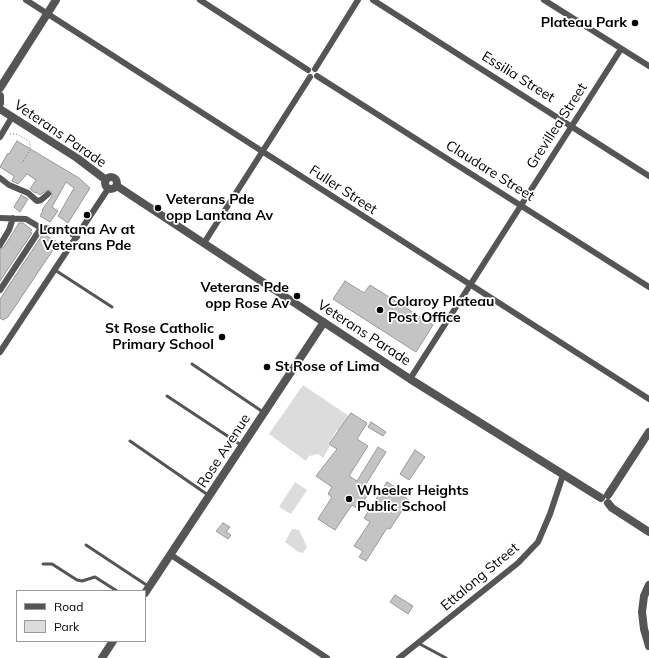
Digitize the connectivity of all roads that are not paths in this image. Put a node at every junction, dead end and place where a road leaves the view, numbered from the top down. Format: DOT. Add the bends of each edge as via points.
graph roads {
  1 [pos="26,0"];
  2 [pos="56,0"];
  3 [pos="200,0"];
  4 [pos="358,0"];
  5 [pos="373,0"];
  6 [pos="544,0"];
  7 [pos="47,14"];
  8 [pos="621,49"];
  9 [pos="649,66"];
  10 [pos="315,69"];
  11 [pos="308,70"];
  12 [pos="317,76"];
  13 [pos="310,77"];
  14 [pos="0,88"];
  15 [pos="0,96"];
  16 [pos="0,102"];
  17 [pos="0,109"];
  18 [pos="12,117"];
  19 [pos="571,125"];
  20 [pos="1,135"];
  21 [pos="262,152"];
  22 [pos="649,176"];
  23 [pos="0,178"];
  24 [pos="106,180"];
  25 [pos="116,186"];
  26 [pos="108,189"];
  27 [pos="48,194"];
  28 [pos="520,204"];
  29 [pos="0,218"];
  30 [pos="13,218"];
  31 [pos="41,228"];
  32 [pos="77,237"];
  33 [pos="204,243"];
  34 [pos="0,244"];
  35 [pos="55,270"];
  36 [pos="469,284"];
  37 [pos="649,287"];
  38 [pos="0,290"];
  39 [pos="112,307"];
  40 [pos="324,322"];
  41 [pos="0,352"];
  42 [pos="192,364"];
  43 [pos="410,378"];
  44 [pos="167,396"];
  45 [pos="649,399"];
  46 [pos="264,412"];
  47 [pos="649,432"];
  48 [pos="130,441"];
  49 [pos="242,446"];
  50 [pos="563,475"];
  51 [pos="210,496"];
  52 [pos="606,499"];
  53 [pos="649,532"];
  54 [pos="86,545"];
  55 [pos="171,555"];
  56 [pos="43,564"];
  57 [pos="649,585"];
  58 [pos="115,590"];
  59 [pos="147,590"];
  60 [pos="112,642"];
  61 [pos="418,643"];
  62 [pos="649,646"];
  63 [pos="102,658"];
  64 [pos="327,658"];
  65 [pos="399,658"];
  66 [pos="446,658"];
  1 -- 7 [label="street, Fuller Street"];
  2 -- 7 [label="street"];
  3 -- 11 [label="street"];
  4 -- 10 [label="street"];
  5 -- 19 [label="street, Essilia Street"];
  6 -- 8 [label="street"];
  7 -- 14 [label="street"];
  7 -- 21 [label="street, Fuller Street"];
  8 -- 9 [label="street"];
  8 -- 19 [label="street, Grevillea Street"];
  10 -- 11 [label="street"];
  10 -- 12 [label="street"];
  11 -- 13 [label="street"];
  12 -- 13 [label="street"];
  12 -- 28 [label="street, Claudare Street"];
  13 -- 21 [label="street"];
  15 -- 16 [label="street"];
  17 -- 18 [label="street, Veterans Parade"];
  18 -- 20 [label="street"];
  18 -- 24 [label="street, Veterans Parade" via="77,158"];
  19 -- 22 [label="street, Essilia Street"];
  19 -- 28 [label="street, Grevillea Street"];
  21 -- 33 [label="street"];
  21 -- 36 [label="street, Fuller Street"];
  23 -- 27 [label="street" via="28,193 37,201"];
  24 -- 25 [label="street" via="109,177 115,178"];
  24 -- 26 [label="street"];
  25 -- 26 [label="street" via="114,189"];
  25 -- 33 [label="street, Veterans Parade"];
  26 -- 32 [label="street"];
  28 -- 36 [label="street, Grevillea Street"];
  28 -- 37 [label="street, Claudare Street"];
  29 -- 30 [label="street"];
  30 -- 31 [label="street" via="26,219"];
  30 -- 34 [label="street"];
  31 -- 32 [label="street" via="65,230"];
  31 -- 38 [label="street"];
  32 -- 35 [label="street"];
  33 -- 40 [label="street, Veterans Parade"];
  35 -- 39 [label="lane"];
  35 -- 41 [label="street"];
  36 -- 43 [label="street, Grevillea Street"];
  36 -- 45 [label="street, Fuller Street"];
  40 -- 43 [label="street, Veterans Parade"];
  40 -- 46 [label="street, Rose Avenue"];
  42 -- 46 [label="lane"];
  43 -- 50 [label="street, Veterans Parade"];
  44 -- 49 [label="lane"];
  46 -- 49 [label="street, Rose Avenue"];
  47 -- 52 [label="street"];
  48 -- 51 [label="lane"];
  49 -- 51 [label="street, Rose Avenue"];
  50 -- 52 [label="street, Veterans Parade"];
  50 -- 61 [label="street, Ettalong Street" via="538,542 518,563"];
  51 -- 55 [label="street, Rose Avenue"];
  52 -- 53 [label="street, Veterans Parade" via="612,508"];
  54 -- 59 [label="lane"];
  55 -- 59 [label="street, Rose Avenue"];
  55 -- 64 [label="street"];
  56 -- 58 [label="lane" via="52,564 77,580 94,577"];
  57 -- 62 [label="street" via="644,596 642,612"];
  60 -- 63 [label="street"];
  61 -- 65 [label="street, Ettalong Street"];
  61 -- 66 [label="lane"];
}
